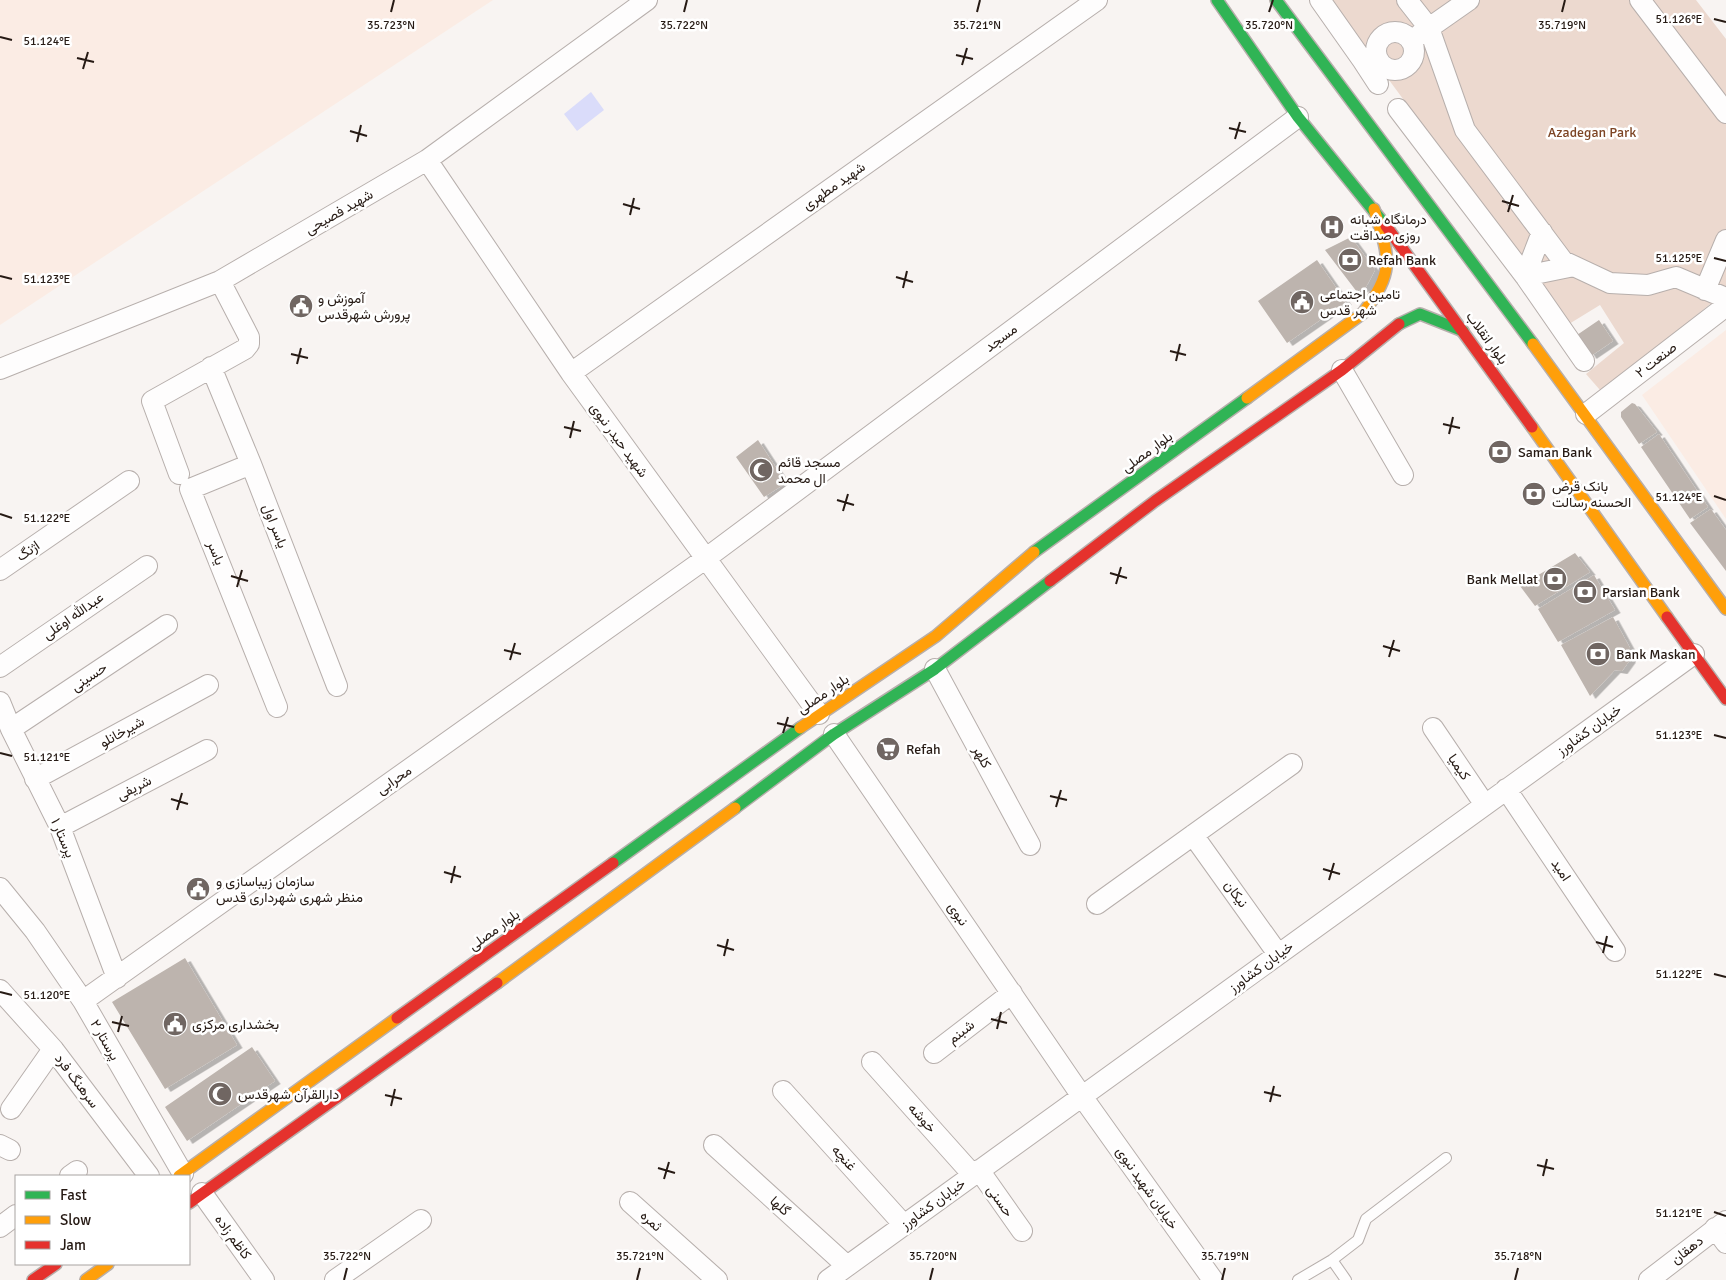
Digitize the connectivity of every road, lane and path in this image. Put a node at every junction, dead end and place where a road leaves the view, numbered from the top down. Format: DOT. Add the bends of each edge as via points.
graph roads {
  1 [pos="647,0"];
  2 [pos="1096,0"];
  3 [pos="1217,0"];
  4 [pos="1276,0"];
  5 [pos="1320,0"];
  6 [pos="1407,0"];
  7 [pos="1469,0"];
  8 [pos="1640,0"];
  9 [pos="1429,28"];
  10 [pos="1411,40"];
  11 [pos="1369,57"];
  12 [pos="1378,84"];
  13 [pos="1398,109"];
  14 [pos="1726,113"];
  15 [pos="1298,117"];
  16 [pos="427,160"];
  17 [pos="1374,209"];
  18 [pos="1542,232"];
  19 [pos="1726,240"];
  20 [pos="1574,266"];
  21 [pos="1525,276"];
  22 [pos="220,281"];
  23 [pos="1705,290"];
  24 [pos="1726,298"];
  25 [pos="1726,306"];
  26 [pos="1463,331"];
  27 [pos="1584,361"];
  28 [pos="211,367"];
  29 [pos="0,369"];
  30 [pos="1342,370"];
  31 [pos="571,373"];
  32 [pos="1586,414"];
  33 [pos="251,464"];
  34 [pos="179,474"];
  35 [pos="1403,475"];
  36 [pos="129,481"];
  37 [pos="705,559"];
  38 [pos="147,566"];
  39 [pos="0,570"];
  40 [pos="1726,609"];
  41 [pos="167,625"];
  42 [pos="1694,654"];
  43 [pos="0,667"];
  44 [pos="935,668"];
  45 [pos="208,685"];
  46 [pos="337,686"];
  47 [pos="1726,699"];
  48 [pos="0,702"];
  49 [pos="277,707"];
  50 [pos="818,714"];
  51 [pos="1432,728"];
  52 [pos="11,730"];
  53 [pos="834,734"];
  54 [pos="207,750"];
  55 [pos="1292,764"];
  56 [pos="36,779"];
  57 [pos="1506,789"];
  58 [pos="1485,805"];
  59 [pos="60,827"];
  60 [pos="1193,835"];
  61 [pos="1030,845"];
  62 [pos="0,888"];
  63 [pos="1097,904"];
  64 [pos="1615,951"];
  65 [pos="1278,954"];
  66 [pos="117,978"];
  67 [pos="0,991"];
  68 [pos="1012,993"];
  69 [pos="83,1002"];
  70 [pos="53,1048"];
  71 [pos="934,1053"];
  72 [pos="872,1062"];
  73 [pos="783,1092"];
  74 [pos="1082,1096"];
  75 [pos="11,1109"];
  76 [pos="714,1145"];
  77 [pos="1446,1158"];
  78 [pos="976,1173"];
  79 [pos="148,1175"];
  80 [pos="183,1175"];
  81 [pos="190,1184"];
  82 [pos="190,1184"];
  83 [pos="190,1186"];
  84 [pos="630,1202"];
  85 [pos="15,1216"];
  86 [pos="420,1220"];
  87 [pos="904,1226"];
  88 [pos="0,1227"];
  89 [pos="1022,1231"];
  90 [pos="1722,1231"];
  91 [pos="1332,1260"];
  92 [pos="55,1265"];
  93 [pos="107,1265"];
  94 [pos="847,1266"];
  95 [pos="33,1280"];
  96 [pos="86,1280"];
  97 [pos="264,1280"];
  98 [pos="335,1280"];
  99 [pos="717,1280"];
  100 [pos="828,1280"];
  101 [pos="1212,1280"];
  102 [pos="1298,1280"];
  103 [pos="1346,1280"];
  104 [pos="1649,1280"];
  1 -- 16 [label="street, شهید فصیحی"];
  2 -- 31 [label="street, شهید مطهری"];
  3 -- 15 [label="main road, بلوار انقلاب"];
  4 -- 32 [label="main road"];
  5 -- 11 [label="street"];
  6 -- 9 [label="street"];
  7 -- 9 [label="street"];
  8 -- 14 [label="street"];
  9 -- 10 [label="street"];
  9 -- 18 [label="street" via="1465,130"];
  10 -- 11 [label="street" via="1402,33 1390,31 1380,38"];
  10 -- 11 [label="street" via="1414,52 1403,68 1384,67"];
  11 -- 12 [label="street"];
  13 -- 21 [label="street"];
  15 -- 17 [label="main road, بلوار انقلاب"];
  15 -- 37 [label="street, مسجد"];
  16 -- 22 [label="street, شهید فصیحی"];
  16 -- 31 [label="street, شهید حیدر نبوی"];
  17 -- 26 [label="main road, بلوار انقلاب"];
  17 -- 50 [label="main road, بلوار مصلی" via="1388,257 1385,281 1363,313 1037,550 936,636"];
  18 -- 20 [label="street" via="1563,261"];
  18 -- 21 [label="street"];
  19 -- 23 [label="street"];
  20 -- 21 [label="street"];
  20 -- 23 [label="street" via="1610,283 1648,285 1676,278"];
  21 -- 27 [label="street"];
  22 -- 28 [label="street" via="249,337 249,344"];
  22 -- 29 [label="street, شهید فصیحی"];
  23 -- 24 [label="street"];
  25 -- 32 [label="street, صنعت ۲"];
  26 -- 30 [label="main road" via="1420,314 1401,322"];
  26 -- 42 [label="main road, بلوار انقلاب"];
  28 -- 33 [label="street, یاسر اول"];
  28 -- 34 [label="street" via="152,401"];
  30 -- 35 [label="street"];
  30 -- 44 [label="main road" via="1155,501"];
  31 -- 37 [label="street, شهید حیدر نبوی"];
  32 -- 40 [label="main road"];
  33 -- 46 [label="street, یاسر اول"];
  33 -- 49 [label="street, یاسر" via="190,489"];
  36 -- 39 [label="street, اژنگ"];
  37 -- 50 [label="street, شهید حیدر نبوی"];
  37 -- 66 [label="street, محرابی"];
  38 -- 43 [label="street, عبدالله اوغلی"];
  41 -- 52 [label="street, حسینی"];
  42 -- 47 [label="main road, بلوار انقلاب"];
  42 -- 57 [label="street, خیابان کشاورز"];
  44 -- 53 [label="main road"];
  44 -- 61 [label="street, کلهر"];
  45 -- 56 [label="street, شیرخانلو"];
  48 -- 52 [label="street, پرستار ۱"];
  50 -- 53 [label="main road"];
  50 -- 81 [label="main road, بلوار مصلی"];
  51 -- 58 [label="street, کیمیا"];
  52 -- 56 [label="street, پرستار ۱"];
  53 -- 68 [label="street, نبوی"];
  53 -- 82 [label="main road" via="597,911"];
  54 -- 59 [label="street, شریفی"];
  55 -- 60 [label="street"];
  56 -- 59 [label="street, پرستار ۱"];
  57 -- 58 [label="street, خیابان کشاورز"];
  57 -- 64 [label="street, امید"];
  58 -- 65 [label="street, خیابان کشاورز"];
  59 -- 66 [label="street, پرستار ۱"];
  60 -- 63 [label="street"];
  60 -- 65 [label="street, نیکان"];
  62 -- 69 [label="street, پرستار ۲" via="35,931"];
  65 -- 74 [label="street, خیابان کشاورز"];
  66 -- 69 [label="street, محرابی"];
  67 -- 70 [label="street, سرهنگ فرد"];
  68 -- 71 [label="street, شبنم"];
  68 -- 74 [label="street, نبوی"];
  69 -- 80 [label="street, پرستار ۲"];
  70 -- 75 [label="street"];
  70 -- 79 [label="street, سرهنگ فرد"];
  72 -- 78 [label="street, خوشه"];
  73 -- 87 [label="street, غنچه"];
  74 -- 78 [label="street, خیابان کشاورز"];
  74 -- 101 [label="street, خیابان شهید نبوی"];
  76 -- 94 [label="street, گلها"];
  77 -- 91 [label="lane" via="1366,1218 1358,1240"];
  78 -- 87 [label="street, خیابان کشاورز"];
  78 -- 89 [label="street, حسنی"];
  83 -- 97 [label="street, کاظم زاده"];
  84 -- 99 [label="street, ثمره"];
  85 -- 88 [label="street"];
  86 -- 98 [label="street"];
  87 -- 94 [label="street, خیابان کشاورز"];
  90 -- 104 [label="street, دهقان"];
  91 -- 102 [label="lane"];
  91 -- 103 [label="lane"];
  92 -- 95 [label="main road"];
  93 -- 96 [label="main road"];
  94 -- 100 [label="street, خیابان کشاورز"];
}
